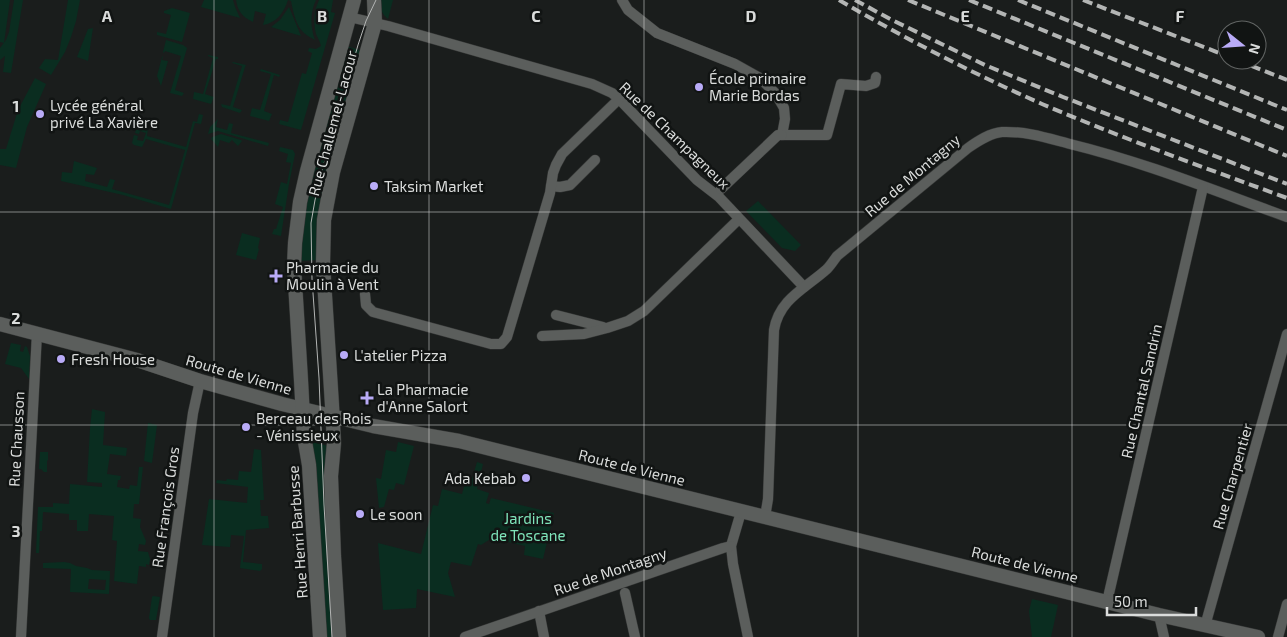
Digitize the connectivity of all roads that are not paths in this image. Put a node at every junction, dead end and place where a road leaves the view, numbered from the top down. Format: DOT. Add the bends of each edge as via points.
graph roads {
  1 [pos="354,0"];
  2 [pos="374,0"];
  3 [pos="622,0"];
  4 [pos="349,17"];
  5 [pos="375,23"];
  6 [pos="876,77"];
  7 [pos="619,99"];
  8 [pos="782,135"];
  9 [pos="595,160"];
  10 [pos="1203,187"];
  11 [pos="721,189"];
  12 [pos="550,190"];
  13 [pos="1287,217"];
  14 [pos="739,219"];
  15 [pos="804,287"];
  16 [pos="365,294"];
  17 [pos="556,316"];
  18 [pos="0,324"];
  19 [pos="607,328"];
  20 [pos="37,333"];
  21 [pos="1287,334"];
  22 [pos="542,336"];
  23 [pos="200,381"];
  24 [pos="302,402"];
  25 [pos="332,410"];
  26 [pos="742,512"];
  27 [pos="765,517"];
  28 [pos="732,546"];
  29 [pos="626,593"];
  30 [pos="1107,602"];
  31 [pos="1287,604"];
  32 [pos="539,611"];
  33 [pos="1159,615"];
  34 [pos="1205,626"];
  35 [pos="21,637"];
  36 [pos="162,637"];
  37 [pos="320,637"];
  38 [pos="339,637"];
  39 [pos="465,637"];
  40 [pos="544,637"];
  41 [pos="635,637"];
  42 [pos="748,637"];
  43 [pos="1164,637"];
  44 [pos="1258,637"];
  45 [pos="1278,637"];
  1 -- 4 [label="main road, Rue Challemel-Lacour"];
  2 -- 5 [label="main road, Rue Challemel-Lacour"];
  3 -- 8 [label="street" via="628,10 657,34 735,64 760,78 784,108"];
  4 -- 5 [label="street, Rue de Champagneux"];
  4 -- 24 [label="main road, Rue Challemel-Lacour" via="307,171 297,222 294,266"];
  5 -- 7 [label="street, Rue de Champagneux" via="592,84"];
  5 -- 25 [label="main road, Rue Challemel-Lacour" via="332,172 324,220 323,264"];
  6 -- 8 [label="street" via="875,83 866,86 841,84 827,135"];
  7 -- 12 [label="street" via="562,154"];
  7 -- 14 [label="street, Rue de Champagneux"];
  8 -- 11 [label="street" via="778,135"];
  9 -- 12 [label="street" via="570,185"];
  10 -- 13 [label="street, Rue de Montagny"];
  10 -- 15 [label="street, Rue de Montagny" via="1113,155 1038,135 1000,132 968,148"];
  10 -- 30 [label="street, Rue Chantal Sandrin"];
  12 -- 16 [label="street" via="506,337 501,344 373,312 366,305"];
  14 -- 15 [label="street, Rue de Champagneux"];
  14 -- 19 [label="street" via="644,311"];
  15 -- 27 [label="street, Rue de Montagny" via="778,315 774,330"];
  17 -- 19 [label="street"];
  18 -- 20 [label="main road, Route de Vienne"];
  19 -- 22 [label="street" via="584,334"];
  20 -- 23 [label="main road, Route de Vienne"];
  20 -- 35 [label="street, Rue Chausson"];
  21 -- 34 [label="street, Rue Charpentier"];
  23 -- 24 [label="main road, Route de Vienne"];
  23 -- 36 [label="street, Rue François Gros"];
  24 -- 25 [label="main road, Route de Vienne"];
  24 -- 37 [label="main road, Rue Henri Barbusse"];
  25 -- 26 [label="main road, Route de Vienne" via="373,426 459,440"];
  25 -- 38 [label="main road" via="331,476"];
  26 -- 27 [label="main road, Route de Vienne"];
  26 -- 28 [label="street"];
  27 -- 30 [label="main road, Route de Vienne"];
  28 -- 32 [label="street, Rue de Montagny"];
  28 -- 42 [label="street"];
  29 -- 41 [label="street"];
  30 -- 33 [label="main road, Route de Vienne"];
  31 -- 45 [label="street"];
  32 -- 39 [label="street, Rue de Montagny"];
  32 -- 40 [label="street"];
  33 -- 34 [label="main road, Route de Vienne"];
  33 -- 43 [label="street"];
  34 -- 44 [label="main road, Route de Vienne"];
}
